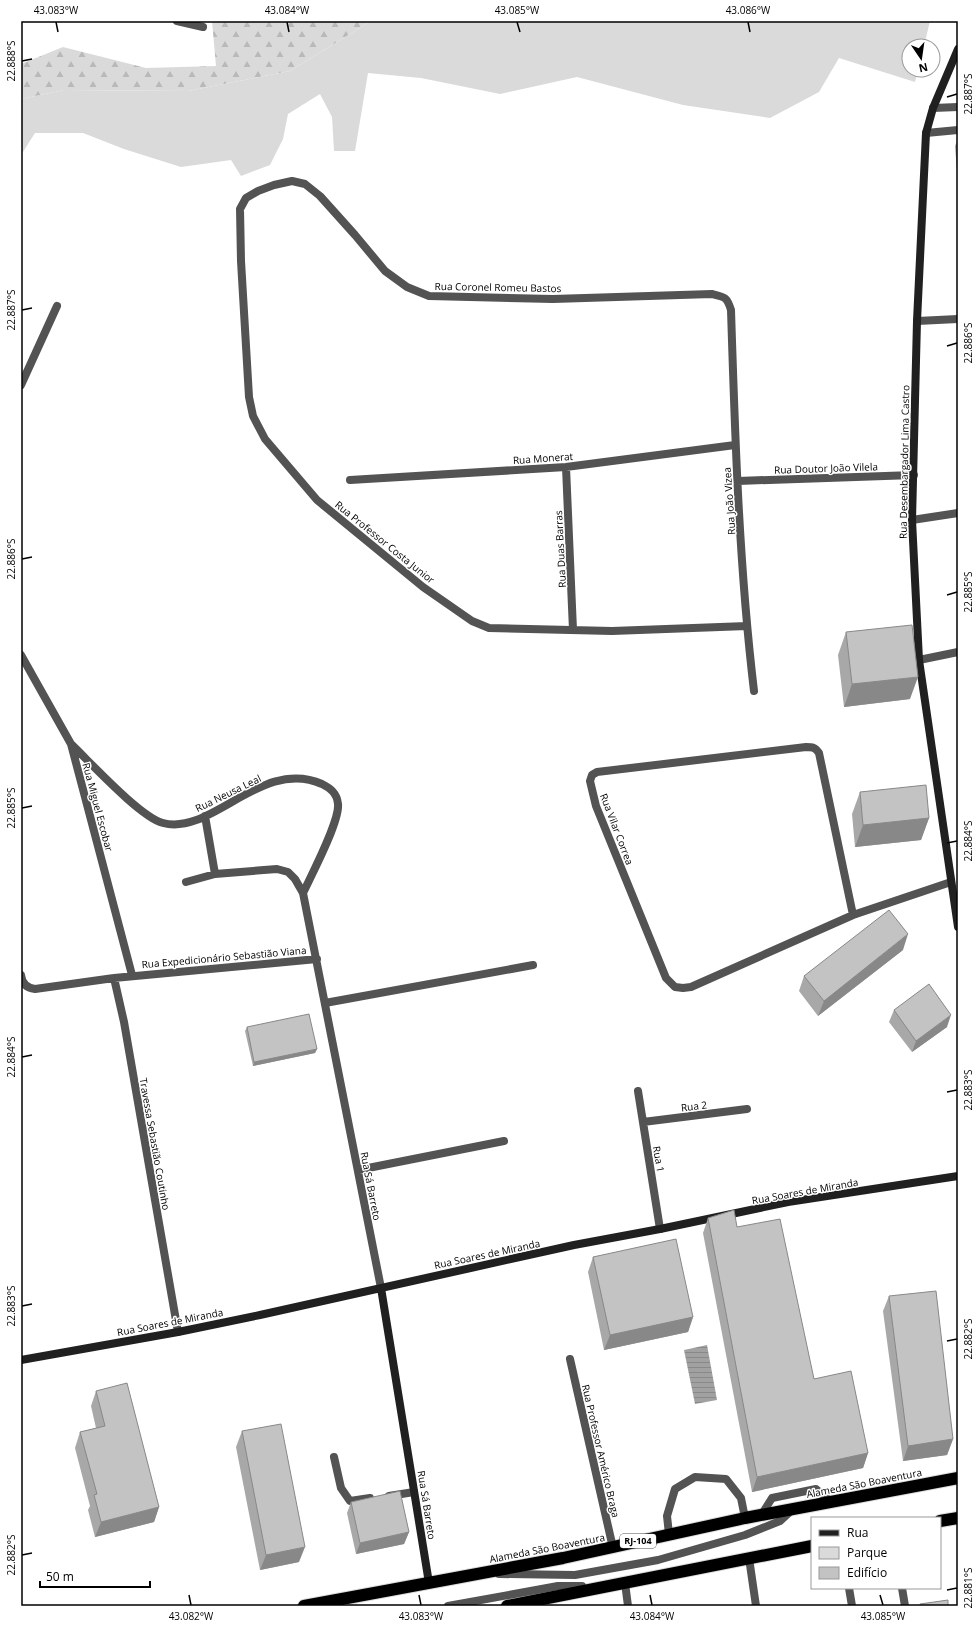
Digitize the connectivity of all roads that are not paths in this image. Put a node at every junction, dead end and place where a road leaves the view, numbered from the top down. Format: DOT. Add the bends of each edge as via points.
graph roads {
  1 [pos="177,21"];
  2 [pos="203,27"];
  3 [pos="958,49"];
  4 [pos="958,107"];
  5 [pos="934,108"];
  6 [pos="958,130"];
  7 [pos="926,133"];
  8 [pos="240,209"];
  9 [pos="57,306"];
  10 [pos="731,310"];
  11 [pos="958,319"];
  12 [pos="916,321"];
  13 [pos="21,386"];
  14 [pos="735,445"];
  15 [pos="566,467"];
  16 [pos="914,475"];
  17 [pos="350,480"];
  18 [pos="738,481"];
  19 [pos="958,513"];
  20 [pos="912,520"];
  21 [pos="747,626"];
  22 [pos="573,630"];
  23 [pos="958,652"];
  24 [pos="21,655"];
  25 [pos="919,660"];
  26 [pos="754,691"];
  27 [pos="71,744"];
  28 [pos="205,816"];
  29 [pos="215,874"];
  30 [pos="186,882"];
  31 [pos="951,882"];
  32 [pos="303,893"];
  33 [pos="852,915"];
  34 [pos="958,927"];
  35 [pos="317,959"];
  36 [pos="533,965"];
  37 [pos="21,975"];
  38 [pos="132,975"];
  39 [pos="114,978"];
  40 [pos="325,1002"];
  41 [pos="638,1091"];
  42 [pos="747,1109"];
  43 [pos="643,1122"];
  44 [pos="504,1140"];
  45 [pos="358,1170"];
  46 [pos="958,1176"];
  47 [pos="660,1229"];
  48 [pos="380,1288"];
  49 [pos="178,1332"];
  50 [pos="570,1359"];
  51 [pos="21,1360"];
  52 [pos="334,1457"];
  53 [pos="958,1478"];
  54 [pos="414,1492"];
  55 [pos="831,1502"];
  56 [pos="793,1508"];
  57 [pos="762,1514"];
  58 [pos="745,1518"];
  59 [pos="958,1518"];
  60 [pos="941,1521"];
  61 [pos="669,1534"];
  62 [pos="811,1546"];
  63 [pos="613,1548"];
  64 [pos="749,1558"];
  65 [pos="482,1573"];
  66 [pos="429,1583"];
  67 [pos="625,1583"];
  68 [pos="849,1589"];
  69 [pos="902,1589"];
  70 [pos="304,1606"];
  71 [pos="448,1606"];
  72 [pos="507,1606"];
  73 [pos="628,1606"];
  74 [pos="756,1606"];
  75 [pos="852,1606"];
  76 [pos="905,1606"];
  1 -- 2 [label="street"];
  3 -- 5 [label="street, Rua Desembargador Lima Castro"];
  4 -- 5 [label="street"];
  5 -- 7 [label="street, Rua Desembargador Lima Castro"];
  6 -- 7 [label="street"];
  7 -- 12 [label="street, Rua Desembargador Lima Castro"];
  8 -- 10 [label="street, Rua Coronel Romeu Bastos" via="246,198 258,191 292,182 305,184 320,196 385,271 407,287 429,296 553,299 712,294 724,297"];
  8 -- 22 [label="street, Rua Professor Costa Junior" via="240,261 249,397 253,416 265,438 317,500 423,587 472,621 489,628"];
  9 -- 13 [label="street"];
  10 -- 14 [label="street, Rua João Vizea"];
  11 -- 12 [label="street"];
  12 -- 16 [label="street, Rua Desembargador Lima Castro"];
  14 -- 15 [label="street, Rua Monerat"];
  14 -- 18 [label="street, Rua João Vizea"];
  15 -- 17 [label="street, Rua Monerat"];
  15 -- 22 [label="street, Rua Duas Barras"];
  16 -- 18 [label="street, Rua Doutor João Vilela"];
  16 -- 20 [label="street, Rua Desembargador Lima Castro"];
  18 -- 21 [label="street, Rua João Vizea"];
  19 -- 20 [label="street"];
  20 -- 25 [label="street, Rua Desembargador Lima Castro"];
  21 -- 22 [label="street, Rua Professor Costa Junior" via="612,632"];
  21 -- 26 [label="street, Rua João Vizea"];
  23 -- 25 [label="street"];
  24 -- 27 [label="street, Rua Miguel Escobar"];
  25 -- 31 [label="street, Rua Desembargador Lima Castro"];
  27 -- 28 [label="street, Rua Neusa Leal" via="144,813 162,823 176,825"];
  27 -- 38 [label="street, Rua Miguel Escobar"];
  28 -- 29 [label="street"];
  28 -- 32 [label="street, Rua Neusa Leal" via="252,790 280,780 300,779 318,782 330,788 335,794 338,812"];
  29 -- 30 [label="street, Rua Sá Barreto"];
  29 -- 32 [label="street, Rua Sá Barreto" via="277,869 288,872"];
  31 -- 33 [label="street, Rua Vilar Correa"];
  31 -- 34 [label="street, Rua Desembargador Lima Castro"];
  32 -- 35 [label="street, Rua Sá Barreto"];
  33 -- 33 [label="street, Rua Vilar Correa" via="691,987 675,988 666,978 596,806 590,781 592,775 597,772 806,747 816,749 819,753"];
  35 -- 38 [label="street, Rua Expedicionário Sebastião Viana"];
  35 -- 40 [label="street, Rua Sá Barreto"];
  36 -- 40 [label="street"];
  37 -- 39 [label="street" via="26,986 36,989"];
  38 -- 39 [label="street"];
  39 -- 49 [label="street, Travessa Sebastião Coutinho" via="124,1022"];
  40 -- 45 [label="street, Rua Sá Barreto"];
  41 -- 43 [label="street, Rua 1"];
  42 -- 43 [label="street, Rua 2"];
  43 -- 47 [label="street, Rua 1"];
  44 -- 45 [label="street"];
  45 -- 48 [label="street, Rua Sá Barreto"];
  46 -- 47 [label="street, Rua Soares de Miranda" via="788,1202"];
  47 -- 48 [label="street, Rua Soares de Miranda" via="574,1245"];
  48 -- 49 [label="street, Rua Soares de Miranda"];
  48 -- 54 [label="street, Rua Sá Barreto"];
  49 -- 51 [label="street, Rua Soares de Miranda"];
  50 -- 63 [label="street, Rua Professor Américo Braga"];
  52 -- 54 [label="street" via="341,1488 350,1501"];
  53 -- 55 [label="highway, Alameda São Boaventura / RJ-104"];
  54 -- 66 [label="street, Rua Sá Barreto"];
  55 -- 56 [label="highway, Alameda São Boaventura / RJ-104"];
  55 -- 57 [label="street" via="816,1489 772,1498"];
  56 -- 57 [label="highway, Alameda São Boaventura / RJ-104"];
  56 -- 65 [label="street" via="780,1521 745,1535 658,1560 575,1575"];
  57 -- 58 [label="highway, Alameda São Boaventura / RJ-104"];
  58 -- 61 [label="highway, Alameda São Boaventura / RJ-104"];
  58 -- 61 [label="street" via="741,1498 726,1479 695,1477 675,1489 667,1516"];
  59 -- 60 [label="highway"];
  61 -- 63 [label="highway, Alameda São Boaventura / RJ-104"];
  62 -- 64 [label="highway"];
  63 -- 65 [label="highway, Alameda São Boaventura / RJ-104"];
  64 -- 67 [label="highway"];
  64 -- 74 [label="street"];
  65 -- 66 [label="highway, Alameda São Boaventura / RJ-104"];
  66 -- 70 [label="highway, Alameda São Boaventura / RJ-104"];
  67 -- 71 [label="street" via="558,1586"];
  67 -- 72 [label="highway"];
  67 -- 73 [label="street"];
  68 -- 75 [label="street"];
  69 -- 76 [label="street"];
}
